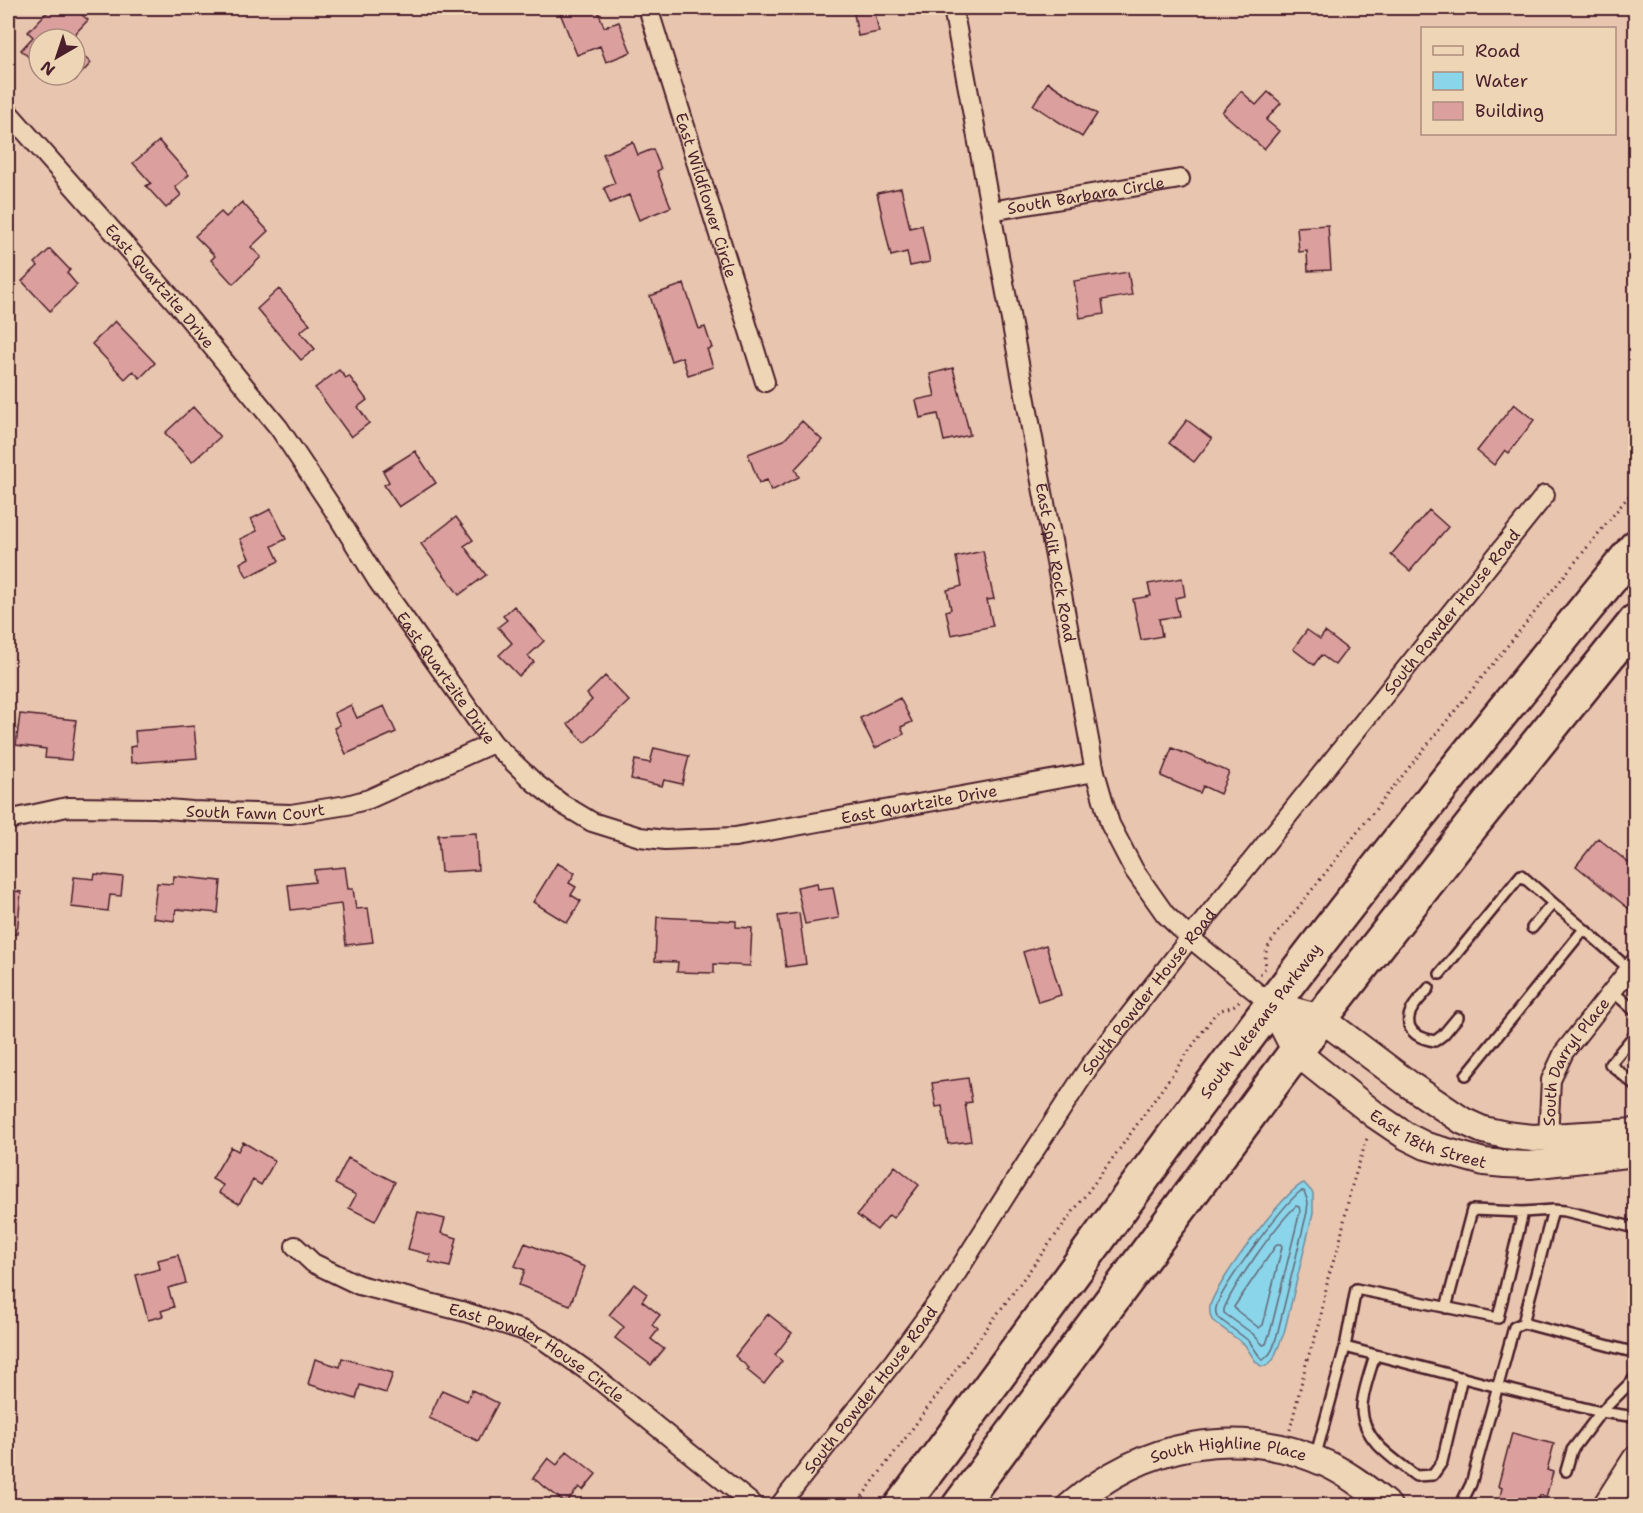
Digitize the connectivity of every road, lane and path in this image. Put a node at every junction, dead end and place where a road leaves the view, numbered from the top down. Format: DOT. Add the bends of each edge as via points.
graph roads {
  1 [pos="648,8"];
  2 [pos="953,8"];
  3 [pos="8,112"];
  4 [pos="1180,179"];
  5 [pos="991,211"];
  6 [pos="765,382"];
  7 [pos="1635,487"];
  8 [pos="1545,495"];
  9 [pos="1635,548"];
  10 [pos="1635,621"];
  11 [pos="493,743"];
  12 [pos="1095,772"];
  13 [pos="8,820"];
  14 [pos="1553,903"];
  15 [pos="1532,928"];
  16 [pos="1584,929"];
  17 [pos="1190,938"];
  18 [pos="1632,965"];
  19 [pos="1266,967"];
  20 [pos="1440,974"];
  21 [pos="1429,988"];
  22 [pos="1611,990"];
  23 [pos="1272,1005"];
  24 [pos="1236,1006"];
  25 [pos="1635,1012"];
  26 [pos="1458,1017"];
  27 [pos="1321,1018"];
  28 [pos="1635,1033"];
  29 [pos="1296,1052"];
  30 [pos="1466,1074"];
  31 [pos="1635,1086"];
  32 [pos="1370,1131"];
  33 [pos="1635,1132"];
  34 [pos="1548,1138"];
  35 [pos="1635,1153"];
  36 [pos="1553,1210"];
  37 [pos="1523,1212"];
  38 [pos="1635,1228"];
  39 [pos="295,1246"];
  40 [pos="1446,1308"];
  41 [pos="1498,1318"];
  42 [pos="1519,1325"];
  43 [pos="1345,1347"];
  44 [pos="1635,1353"];
  45 [pos="1375,1354"];
  46 [pos="1462,1377"];
  47 [pos="1635,1377"];
  48 [pos="1498,1387"];
  49 [pos="1601,1412"];
  50 [pos="1635,1416"];
  51 [pos="1287,1449"];
  52 [pos="1315,1459"];
  53 [pos="1634,1464"];
  54 [pos="1566,1472"];
  55 [pos="755,1506"];
  56 [pos="779,1506"];
  57 [pos="855,1506"];
  58 [pos="902,1506"];
  59 [pos="959,1506"];
  60 [pos="1070,1506"];
  61 [pos="1388,1506"];
  62 [pos="1460,1506"];
  63 [pos="1606,1506"];
  1 -- 6 [label="street, East Wildflower Circle"];
  2 -- 5 [label="street, East Split Rock Road"];
  3 -- 11 [label="street, East Quartzite Drive" via="177,304 279,428 377,580"];
  4 -- 5 [label="street, South Barbara Circle"];
  5 -- 12 [label="street, East Split Rock Road"];
  7 -- 19 [label="path" via="1274,938 1264,955"];
  8 -- 17 [label="street, South Powder House Road"];
  9 -- 23 [label="highway, South Veterans Parkway"];
  10 -- 27 [label="highway"];
  11 -- 12 [label="street, East Quartzite Drive" via="535,783 592,822 640,837 666,840 735,837"];
  11 -- 13 [label="street, South Fawn Court" via="369,799 291,814 67,807"];
  12 -- 17 [label="street, East Split Rock Road" via="1110,824 1134,870 1165,914"];
  14 -- 15 [label="lane"];
  14 -- 16 [label="lane"];
  14 -- 20 [label="lane" via="1521,875"];
  16 -- 18 [label="lane"];
  16 -- 30 [label="lane"];
  17 -- 23 [label="street, East Split Rock Road"];
  17 -- 56 [label="street, South Powder House Road" via="1089,1067 944,1293"];
  18 -- 22 [label="street, South Darryl Place"];
  21 -- 26 [label="lane" via="1408,1017 1415,1035 1435,1041"];
  22 -- 25 [label="lane"];
  22 -- 34 [label="street, South Darryl Place" via="1556,1065 1551,1080"];
  23 -- 27 [label="street, East Split Rock Road"];
  23 -- 29 [label="street, East 18th Street"];
  23 -- 58 [label="highway, South Veterans Parkway"];
  24 -- 57 [label="path" via="1215,1014"];
  27 -- 29 [label="highway"];
  27 -- 34 [label="street, East 18th Street" via="1463,1121 1506,1135"];
  28 -- 31 [label="lane" via="1610,1064"];
  29 -- 35 [label="street, East 18th Street" via="1392,1127 1426,1146 1451,1154 1484,1162 1530,1165"];
  29 -- 59 [label="highway"];
  32 -- 51 [label="path" via="1350,1192"];
  33 -- 34 [label="street, East 18th Street"];
  36 -- 37 [label="lane"];
  36 -- 38 [label="lane"];
  36 -- 42 [label="lane"];
  37 -- 40 [label="lane" via="1472,1210"];
  37 -- 41 [label="lane"];
  39 -- 55 [label="street, East Powder House Circle" via="313,1263 359,1285 465,1312 545,1341"];
  40 -- 41 [label="lane"];
  40 -- 43 [label="lane" via="1356,1289"];
  41 -- 42 [label="lane"];
  42 -- 44 [label="lane"];
  42 -- 48 [label="lane"];
  43 -- 45 [label="lane"];
  43 -- 52 [label="lane"];
  45 -- 46 [label="lane"];
  45 -- 46 [label="lane" via="1362,1408 1365,1428 1381,1448 1416,1476 1433,1475 1442,1462"];
  46 -- 48 [label="lane"];
  47 -- 49 [label="lane"];
  48 -- 49 [label="lane"];
  48 -- 62 [label="lane" via="1471,1484"];
  49 -- 50 [label="lane"];
  49 -- 54 [label="lane" via="1572,1450"];
  51 -- 52 [label="street, South Highline Place"];
  51 -- 60 [label="street, South Highline Place" via="1230,1443 1183,1447 1109,1476"];
  52 -- 61 [label="street, South Highline Place" via="1347,1475"];
  53 -- 63 [label="street"];
}
